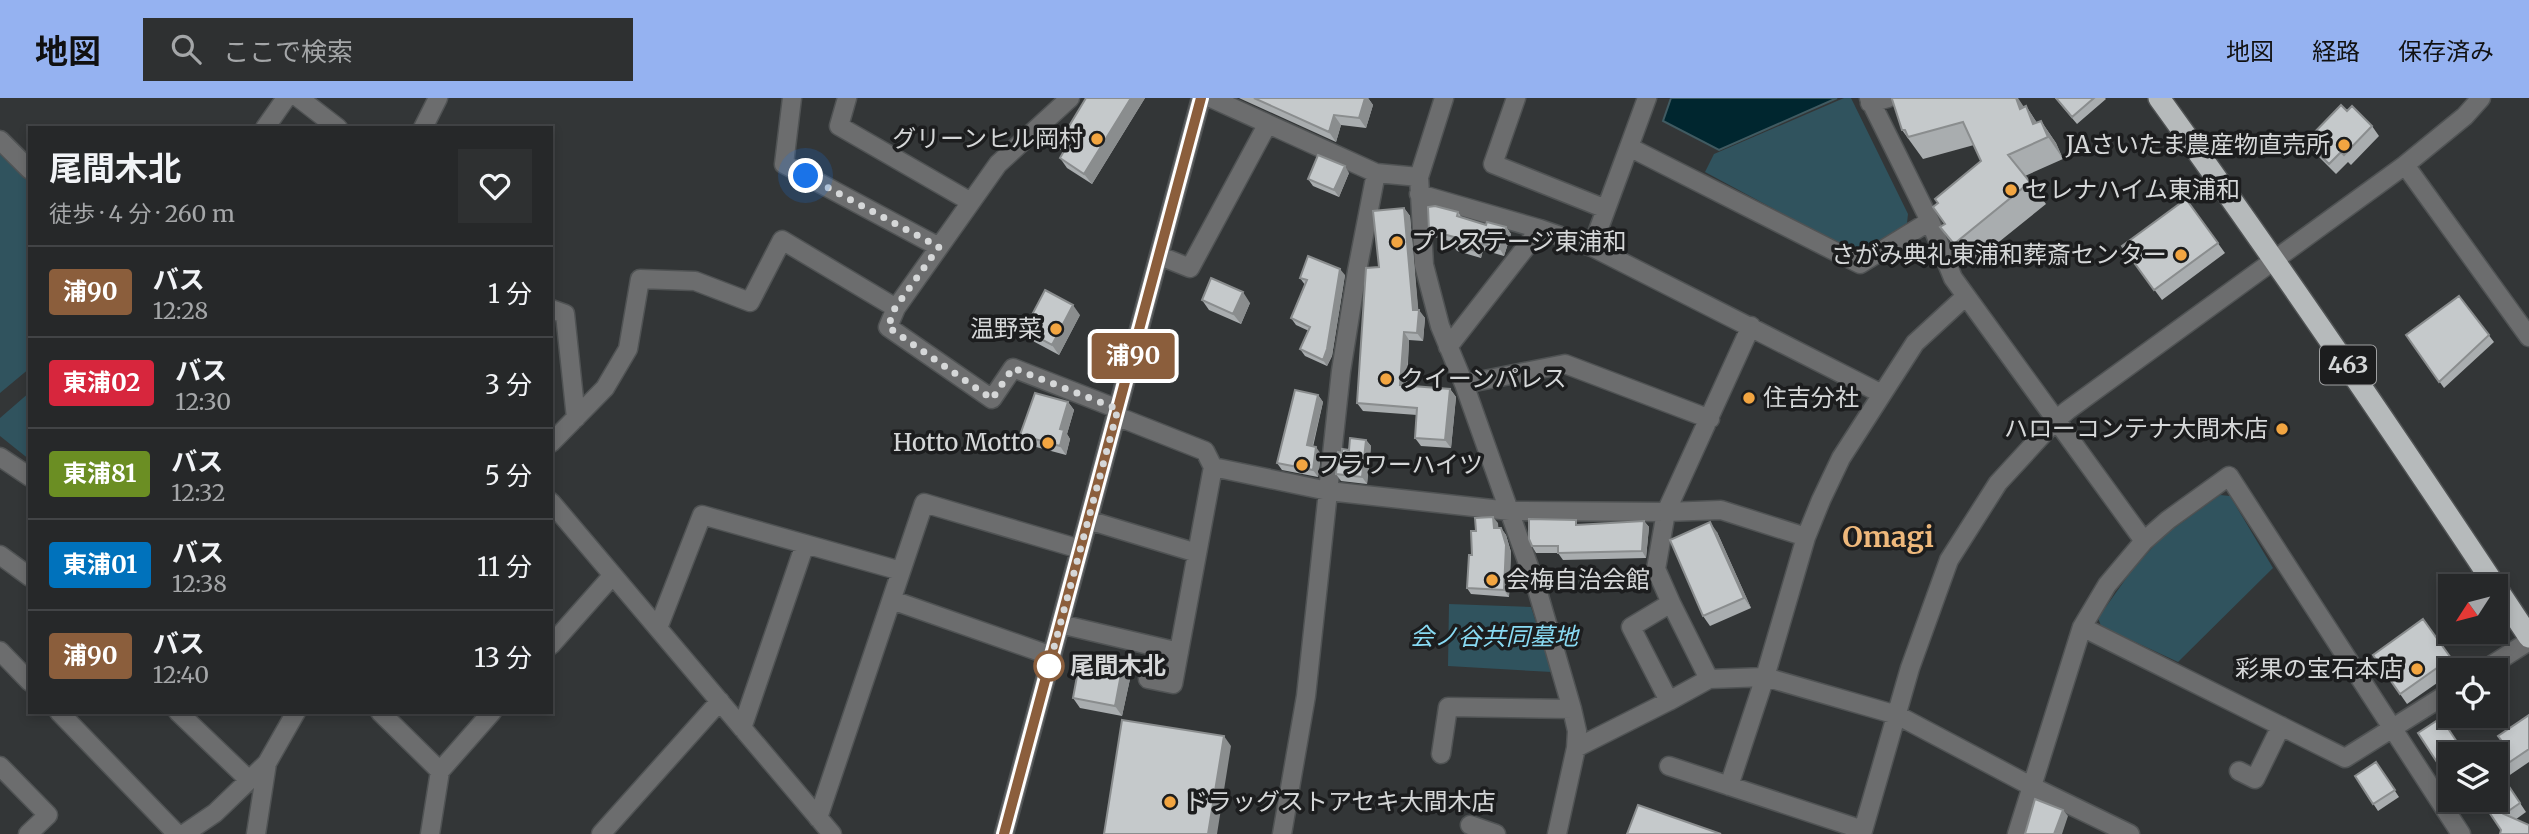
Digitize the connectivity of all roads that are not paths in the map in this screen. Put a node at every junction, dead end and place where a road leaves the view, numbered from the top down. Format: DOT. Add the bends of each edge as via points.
graph roads {
  1 [pos="286,98"];
  2 [pos="299,98"];
  3 [pos="438,98"];
  4 [pos="792,98"];
  5 [pos="847,98"];
  6 [pos="1070,98"];
  7 [pos="1201,98"];
  8 [pos="1211,98"];
  9 [pos="1444,98"];
  10 [pos="1516,98"];
  11 [pos="1647,98"];
  12 [pos="1888,98"];
  13 [pos="2159,98"];
  14 [pos="2481,98"];
  15 [pos="1869,101"];
  16 [pos="1267,125"];
  17 [pos="266,126"];
  18 [pos="335,126"];
  19 [pos="424,126"];
  20 [pos="0,140"];
  21 [pos="1629,147"];
  22 [pos="2404,165"];
  23 [pos="28,168"];
  24 [pos="1376,173"];
  25 [pos="1419,186"];
  26 [pos="971,202"];
  27 [pos="1606,209"];
  28 [pos="1930,221"];
  29 [pos="1541,229"];
  30 [pos="939,247"];
  31 [pos="1592,247"];
  32 [pos="1160,256"];
  33 [pos="2275,258"];
  34 [pos="1966,296"];
  35 [pos="895,308"];
  36 [pos="553,310"];
  37 [pos="1751,326"];
  38 [pos="2529,337"];
  39 [pos="1448,347"];
  40 [pos="1464,384"];
  41 [pos="1882,394"];
  42 [pos="1117,412"];
  43 [pos="576,418"];
  44 [pos="1710,419"];
  45 [pos="2056,420"];
  46 [pos="553,441"];
  47 [pos="0,457"];
  48 [pos="1213,467"];
  49 [pos="28,476"];
  50 [pos="1328,491"];
  51 [pos="553,504"];
  52 [pos="1510,511"];
  53 [pos="1666,512"];
  54 [pos="1088,520"];
  55 [pos="1806,537"];
  56 [pos="2144,541"];
  57 [pos="805,544"];
  58 [pos="1080,549"];
  59 [pos="1197,553"];
  60 [pos="2,560"];
  61 [pos="901,571"];
  62 [pos="613,575"];
  63 [pos="28,576"];
  64 [pos="892,600"];
  65 [pos="1671,603"];
  66 [pos="1060,624"];
  67 [pos="2082,627"];
  68 [pos="658,628"];
  69 [pos="2529,639"];
  70 [pos="553,643"];
  71 [pos="0,651"];
  72 [pos="1179,652"];
  73 [pos="1052,656"];
  74 [pos="2501,658"];
  75 [pos="1765,677"];
  76 [pos="1148,679"];
  77 [pos="28,680"];
  78 [pos="1709,680"];
  79 [pos="2438,700"];
  80 [pos="720,701"];
  81 [pos="1669,701"];
  82 [pos="1572,709"];
  83 [pos="61,714"];
  84 [pos="180,714"];
  85 [pos="295,714"];
  86 [pos="382,714"];
  87 [pos="490,714"];
  88 [pos="1897,715"];
  89 [pos="2281,726"];
  90 [pos="742,727"];
  91 [pos="2393,729"];
  92 [pos="1576,748"];
  93 [pos="1441,754"];
  94 [pos="267,763"];
  95 [pos="0,766"];
  96 [pos="1669,766"];
  97 [pos="440,771"];
  98 [pos="2239,771"];
  99 [pos="249,780"];
  100 [pos="1729,786"];
  101 [pos="2031,786"];
  102 [pos="818,818"];
  103 [pos="1470,825"];
  104 [pos="1863,832"];
  105 [pos="1559,833"];
  106 [pos="28,834"];
  107 [pos="177,834"];
  108 [pos="184,834"];
  109 [pos="256,834"];
  110 [pos="430,834"];
  111 [pos="601,834"];
  112 [pos="832,834"];
  113 [pos="1003,834"];
  114 [pos="1282,834"];
  115 [pos="1496,834"];
  116 [pos="2017,834"];
  117 [pos="2130,834"];
  118 [pos="2461,834"];
  1 -- 17 [label="street"];
  2 -- 18 [label="street"];
  3 -- 19 [label="street"];
  4 -- 30 [label="street" via="784,164"];
  5 -- 26 [label="street" via="839,126"];
  6 -- 26 [label="street" via="998,164"];
  7 -- 32 [label="street"];
  8 -- 16 [label="street"];
  9 -- 25 [label="street"];
  10 -- 27 [label="street" via="1493,164"];
  11 -- 21 [label="street"];
  12 -- 15 [label="street"];
  13 -- 33 [label="highway, 463"];
  14 -- 22 [label="street"];
  15 -- 28 [label="street"];
  16 -- 24 [label="street"];
  16 -- 32 [label="street" via="1190,268"];
  20 -- 23 [label="street"];
  21 -- 27 [label="street"];
  21 -- 28 [label="street" via="1860,264"];
  22 -- 33 [label="street"];
  22 -- 38 [label="street"];
  24 -- 25 [label="street"];
  24 -- 50 [label="street" via="1341,371"];
  25 -- 29 [label="street"];
  25 -- 39 [label="street" via="1427,281"];
  26 -- 30 [label="street"];
  27 -- 31 [label="street"];
  28 -- 34 [label="street" via="1953,278"];
  29 -- 31 [label="street"];
  29 -- 39 [label="street"];
  30 -- 35 [label="street"];
  31 -- 37 [label="street"];
  32 -- 42 [label="street"];
  33 -- 45 [label="street"];
  33 -- 69 [label="highway, 463"];
  34 -- 41 [label="street" via="1915,343"];
  34 -- 45 [label="street"];
  35 -- 42 [label="street" via="888,327 992,399 1013,368"];
  35 -- 43 [label="street" via="782,240 750,302 695,281 640,279 628,349 605,388"];
  36 -- 43 [label="street" via="565,314"];
  37 -- 41 [label="street"];
  37 -- 44 [label="street"];
  39 -- 40 [label="street"];
  40 -- 44 [label="street" via="1565,364"];
  40 -- 52 [label="street"];
  41 -- 55 [label="street" via="1841,458"];
  42 -- 48 [label="street" via="1205,451"];
  42 -- 54 [label="street"];
  43 -- 46 [label="street"];
  44 -- 53 [label="street"];
  45 -- 56 [label="street"];
  45 -- 88 [label="street" via="1998,483 1949,560"];
  47 -- 49 [label="street"];
  48 -- 50 [label="street"];
  48 -- 59 [label="street"];
  50 -- 52 [label="street"];
  50 -- 114 [label="street" via="1306,696"];
  51 -- 62 [label="street"];
  52 -- 53 [label="street"];
  52 -- 82 [label="street"];
  53 -- 55 [label="street" via="1721,510"];
  53 -- 65 [label="street" via="1657,569"];
  54 -- 58 [label="street"];
  54 -- 59 [label="street"];
  55 -- 75 [label="street"];
  56 -- 67 [label="street" via="2107,585"];
  56 -- 91 [label="street" via="2229,476"];
  57 -- 61 [label="street"];
  57 -- 68 [label="street" via="702,515"];
  57 -- 90 [label="street"];
  58 -- 61 [label="street" via="924,503"];
  58 -- 66 [label="street"];
  59 -- 72 [label="street"];
  60 -- 63 [label="street"];
  61 -- 64 [label="street"];
  62 -- 68 [label="street"];
  62 -- 70 [label="street"];
  64 -- 73 [label="street"];
  64 -- 102 [label="street"];
  65 -- 78 [label="street"];
  65 -- 81 [label="street" via="1631,626"];
  66 -- 72 [label="street"];
  66 -- 73 [label="street"];
  67 -- 89 [label="street"];
  67 -- 101 [label="street"];
  68 -- 80 [label="street"];
  69 -- 74 [label="street"];
  71 -- 77 [label="street"];
  72 -- 76 [label="street" via="1173,684"];
  73 -- 113 [label="street"];
  75 -- 78 [label="street"];
  75 -- 88 [label="street"];
  75 -- 100 [label="street"];
  78 -- 81 [label="street"];
  79 -- 91 [label="street"];
  80 -- 90 [label="street"];
  80 -- 111 [label="street"];
  81 -- 92 [label="street"];
  82 -- 92 [label="street"];
  82 -- 93 [label="street" via="1448,707"];
  83 -- 107 [label="street"];
  84 -- 99 [label="street"];
  85 -- 94 [label="street"];
  86 -- 97 [label="street"];
  87 -- 97 [label="street"];
  88 -- 101 [label="street"];
  88 -- 104 [label="street"];
  89 -- 91 [label="street" via="2345,758"];
  89 -- 98 [label="street" via="2255,779"];
  90 -- 102 [label="street"];
  91 -- 118 [label="street"];
  92 -- 105 [label="street"];
  94 -- 99 [label="street"];
  94 -- 109 [label="street"];
  95 -- 106 [label="street" via="48,815"];
  96 -- 100 [label="street"];
  97 -- 110 [label="street"];
  99 -- 108 [label="street" via="215,813"];
  100 -- 104 [label="street"];
  101 -- 116 [label="street"];
  101 -- 117 [label="street"];
  102 -- 112 [label="street"];
  103 -- 115 [label="street"];
}
